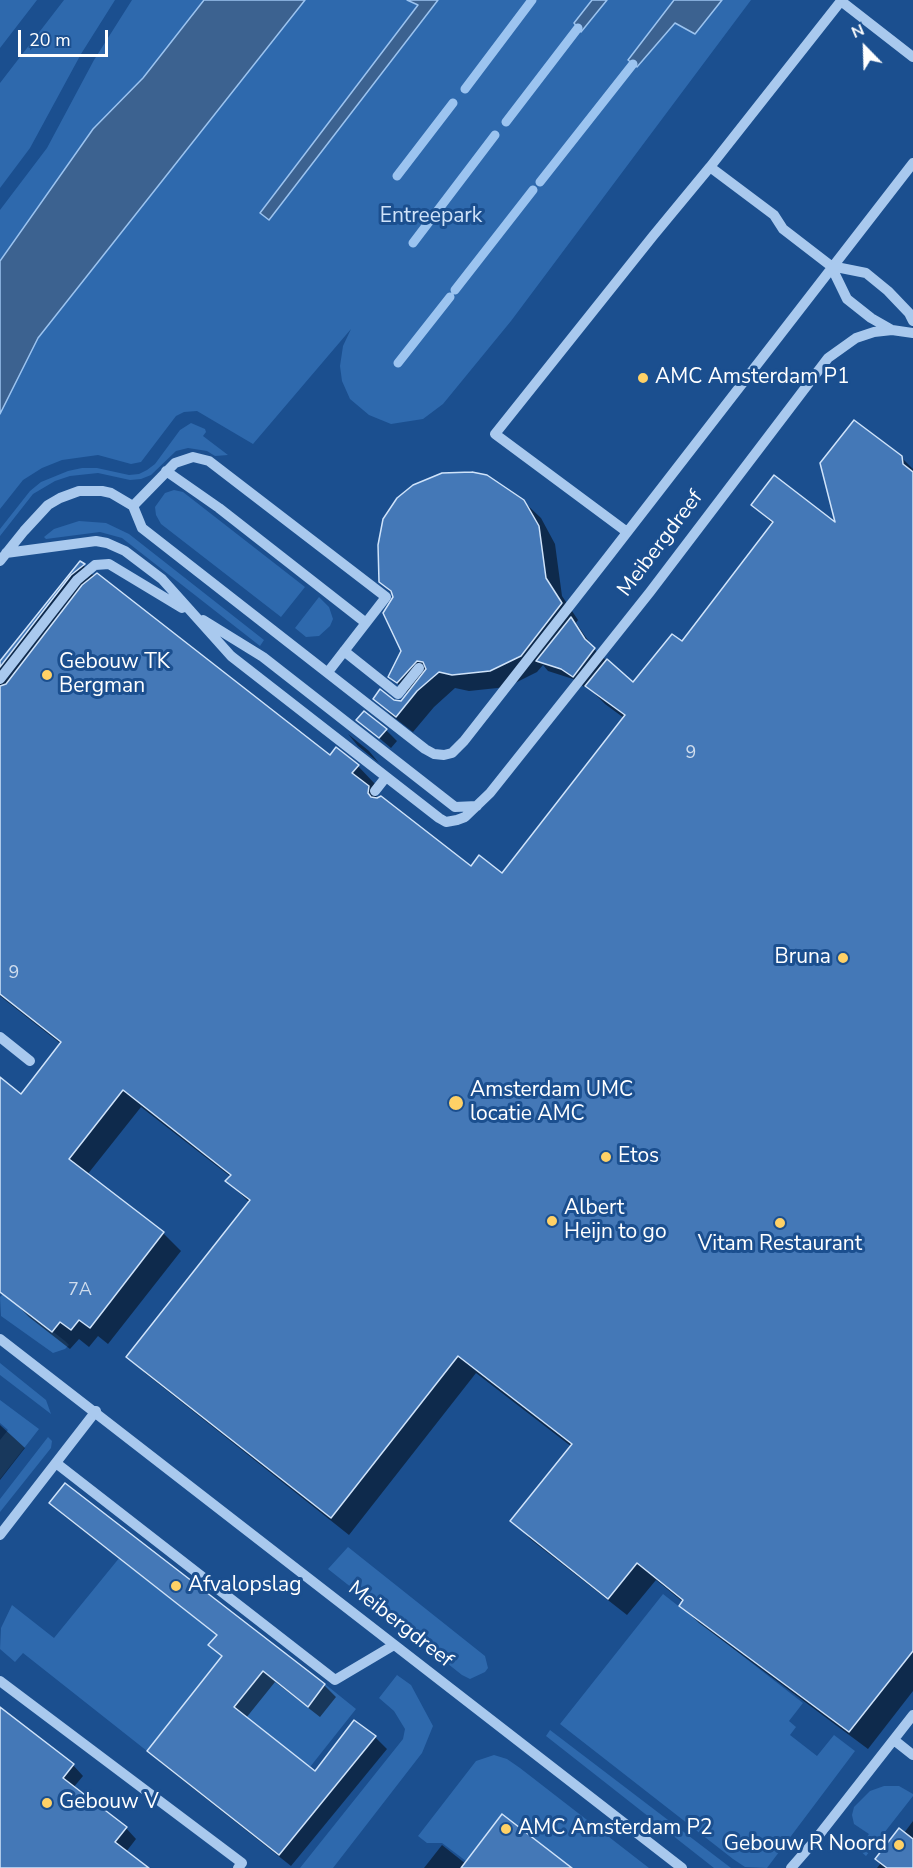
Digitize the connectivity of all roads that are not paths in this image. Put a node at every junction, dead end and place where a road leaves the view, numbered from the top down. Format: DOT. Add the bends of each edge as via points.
graph roads {
  1 [pos="913,57"];
  2 [pos="913,163"];
  3 [pos="710,167"];
  4 [pos="831,266"];
  5 [pos="913,321"];
  6 [pos="892,330"];
  7 [pos="913,333"];
  8 [pos="166,471"];
  9 [pos="133,506"];
  10 [pos="627,532"];
  11 [pos="2,556"];
  12 [pos="193,614"];
  13 [pos="366,623"];
  14 [pos="344,651"];
  15 [pos="419,668"];
  16 [pos="328,672"];
  17 [pos="0,679"];
  18 [pos="386,777"];
  19 [pos="375,791"];
  20 [pos="477,806"];
  21 [pos="0,1038"];
  22 [pos="30,1061"];
  23 [pos="0,1339"];
  24 [pos="96,1411"];
  25 [pos="56,1463"];
  26 [pos="0,1535"];
  27 [pos="394,1645"];
  28 [pos="0,1681"];
  29 [pos="913,1715"];
  30 [pos="894,1740"];
  31 [pos="913,1755"];
  32 [pos="238,1868"];
  33 [pos="682,1868"];
  34 [pos="791,1868"];
  1 -- 3 [label="street, Meibergdreef" via="841,1"];
  2 -- 4 [label="street, Meibergdreef"];
  3 -- 4 [label="street, Meibergdreef" via="774,215 783,229"];
  3 -- 10 [label="street, Meibergdreef" via="495,434"];
  4 -- 5 [label="street, Meibergdreef" via="866,273 888,291"];
  4 -- 6 [label="street, Meibergdreef" via="847,299"];
  4 -- 10 [label="street, Meibergdreef"];
  6 -- 7 [label="street, Meibergdreef"];
  6 -- 20 [label="street, Meibergdreef" via="856,338 828,358 650,592"];
  8 -- 9 [label="street"];
  8 -- 13 [label="street"];
  8 -- 13 [label="street" via="185,458 209,461 339,559 386,597"];
  9 -- 11 [label="street, Meibergdreef" via="102,490 69,494 48,505"];
  9 -- 16 [label="street, Meibergdreef" via="142,528"];
  10 -- 16 [label="street, Meibergdreef" via="452,753 434,754 426,749"];
  11 -- 12 [label="street, Meibergdreef" via="85,542 107,543 162,579"];
  12 -- 17 [label="street, Meibergdreef" via="109,564 95,565 77,580"];
  12 -- 18 [label="street, Meibergdreef" via="231,656"];
  12 -- 20 [label="street, Meibergdreef" via="263,657 455,807"];
  13 -- 14 [label="street"];
  14 -- 15 [label="street" via="398,694"];
  14 -- 16 [label="street"];
  18 -- 19 [label="street"];
  18 -- 20 [label="street, Meibergdreef" via="446,822 465,817"];
  21 -- 22 [label="street"];
  23 -- 24 [label="street, Meibergdreef"];
  24 -- 25 [label="street"];
  24 -- 27 [label="street, Meibergdreef"];
  25 -- 26 [label="street"];
  25 -- 27 [label="street" via="335,1680"];
  27 -- 33 [label="street, Meibergdreef"];
  28 -- 32 [label="street" via="242,1863"];
  29 -- 30 [label="street"];
  30 -- 31 [label="street"];
  30 -- 34 [label="street"];
}
